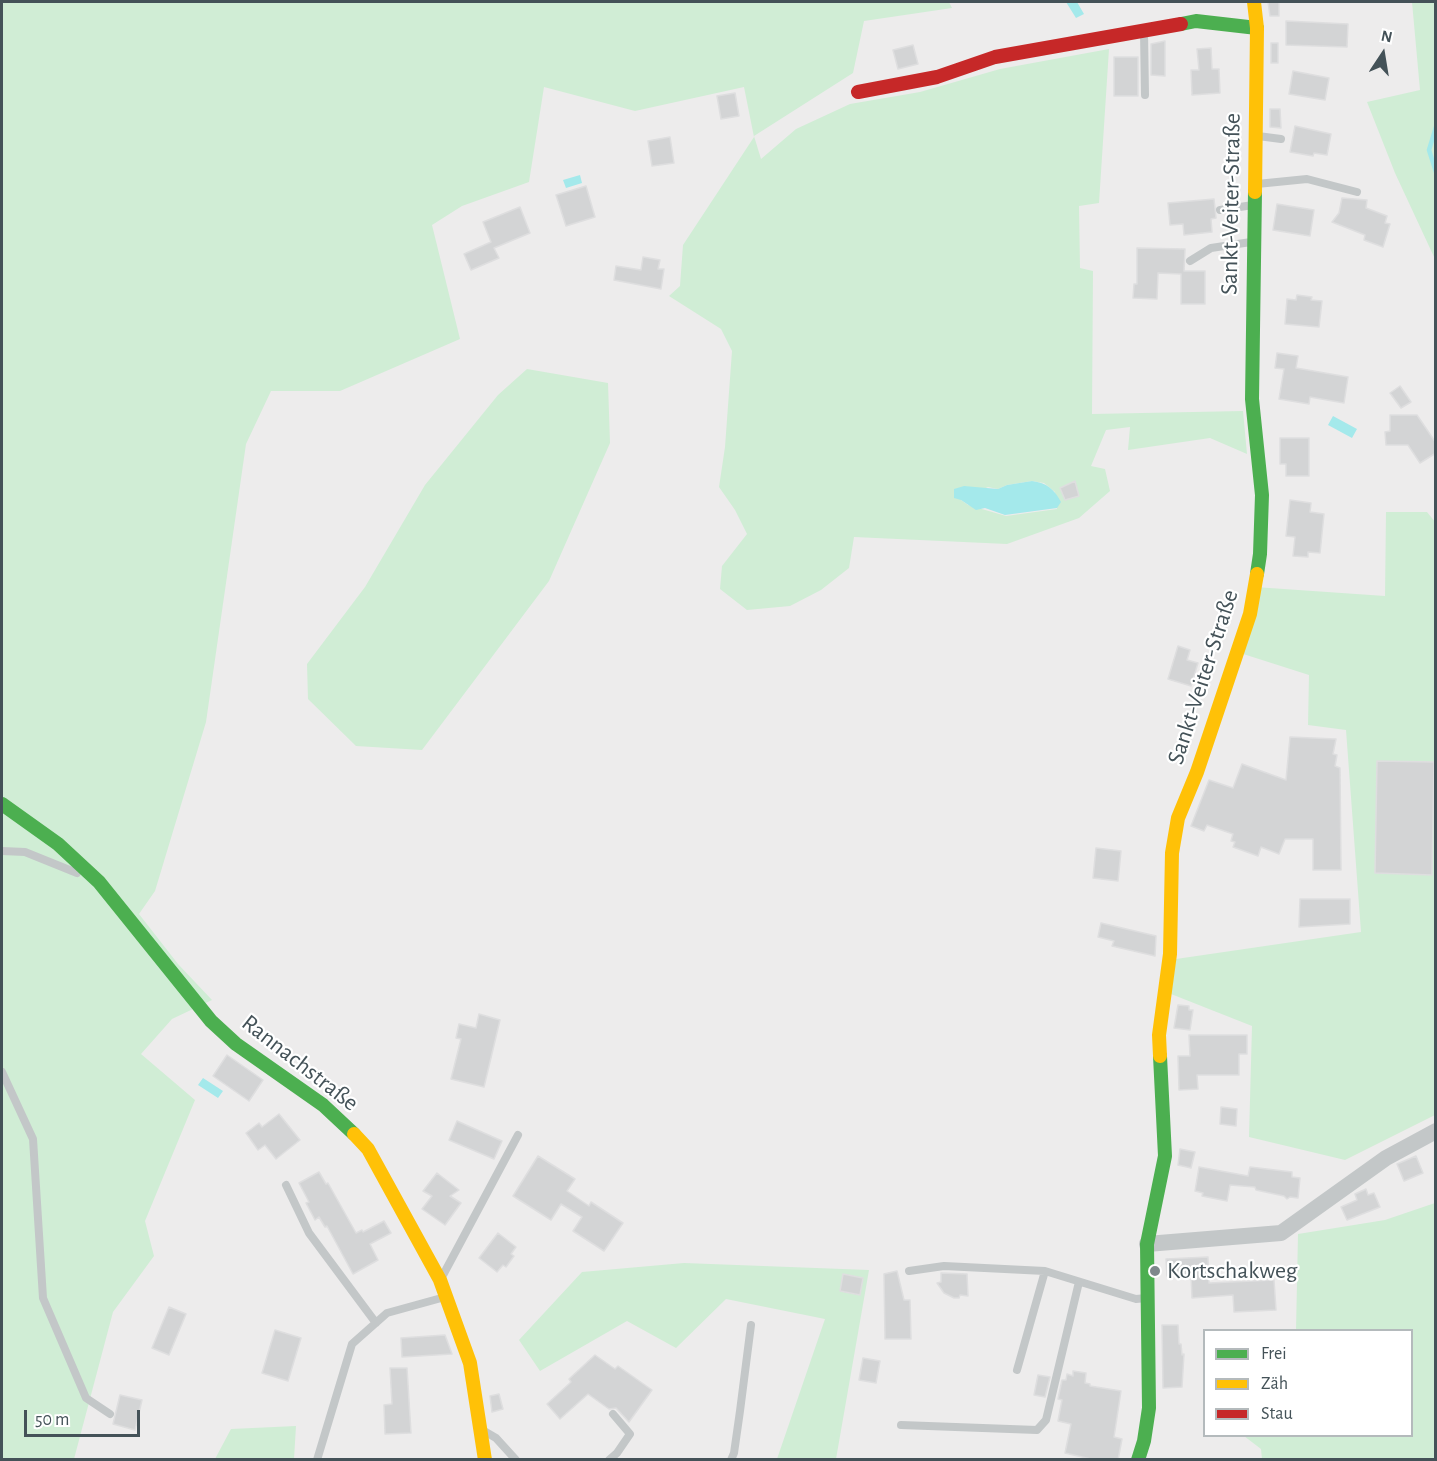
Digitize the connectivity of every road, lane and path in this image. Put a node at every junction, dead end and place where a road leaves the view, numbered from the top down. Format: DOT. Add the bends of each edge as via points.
graph roads {
  1 [pos="1254,2"];
  2 [pos="1257,28"];
  3 [pos="1144,31"];
  4 [pos="858,92"];
  5 [pos="1145,95"];
  6 [pos="1254,135"];
  7 [pos="1281,139"];
  8 [pos="1254,184"];
  9 [pos="1357,192"];
  10 [pos="1254,205"];
  11 [pos="1220,210"];
  12 [pos="1253,242"];
  13 [pos="1190,261"];
  14 [pos="2,804"];
  15 [pos="2,851"];
  16 [pos="99,882"];
  17 [pos="2,1072"];
  18 [pos="1436,1131"];
  19 [pos="518,1135"];
  20 [pos="286,1185"];
  21 [pos="1147,1244"];
  22 [pos="909,1271"];
  23 [pos="1046,1271"];
  24 [pos="440,1280"];
  25 [pos="1079,1282"];
  26 [pos="447,1296"];
  27 [pos="1148,1298"];
  28 [pos="376,1323"];
  29 [pos="751,1324"];
  30 [pos="1017,1370"];
  31 [pos="110,1414"];
  32 [pos="613,1414"];
  33 [pos="901,1425"];
  34 [pos="479,1428"];
  35 [pos="317,1460"];
  36 [pos="485,1460"];
  37 [pos="516,1460"];
  38 [pos="609,1460"];
  39 [pos="731,1460"];
  40 [pos="1138,1460"];
  1 -- 2 [label="street, Sankt-Veiter-Straße"];
  2 -- 3 [label="street" via="1196,21"];
  2 -- 6 [label="street, Sankt-Veiter-Straße"];
  3 -- 4 [label="street" via="995,57 937,77"];
  3 -- 5 [label="lane"];
  6 -- 7 [label="lane"];
  6 -- 8 [label="street, Sankt-Veiter-Straße"];
  8 -- 9 [label="lane" via="1307,179"];
  8 -- 10 [label="street, Sankt-Veiter-Straße"];
  10 -- 11 [label="lane"];
  10 -- 12 [label="street, Sankt-Veiter-Straße"];
  12 -- 13 [label="lane" via="1211,248"];
  12 -- 21 [label="street, Sankt-Veiter-Straße" via="1252,399 1262,495 1260,554 1250,614 1178,818 1172,853 1170,954 1159,1035 1165,1156"];
  14 -- 16 [label="street, Rannachstraße" via="58,843"];
  15 -- 16 [label="lane, Rannachstraße" via="26,852"];
  16 -- 24 [label="street, Rannachstraße" via="211,1021 236,1044 323,1105 368,1149"];
  17 -- 31 [label="lane" via="33,1139 43,1298 86,1398"];
  18 -- 21 [label="street" via="1386,1158 1281,1233"];
  19 -- 24 [label="lane"];
  20 -- 28 [label="lane" via="309,1233"];
  21 -- 27 [label="street, Sankt-Veiter-Straße"];
  22 -- 23 [label="lane" via="944,1266"];
  23 -- 25 [label="lane"];
  23 -- 30 [label="lane"];
  24 -- 26 [label="street, Rannachstraße"];
  25 -- 27 [label="lane" via="1136,1299"];
  25 -- 33 [label="lane" via="1046,1420 1037,1430"];
  26 -- 28 [label="lane" via="387,1313"];
  26 -- 34 [label="street, Rannachstraße" via="470,1363"];
  27 -- 40 [label="street, Sankt-Veiter-Straße" via="1149,1408"];
  28 -- 35 [label="lane" via="352,1344"];
  29 -- 39 [label="lane"];
  32 -- 38 [label="lane" via="630,1434"];
  34 -- 36 [label="street, Rannachstraße"];
  34 -- 37 [label="lane" via="496,1438"];
}
